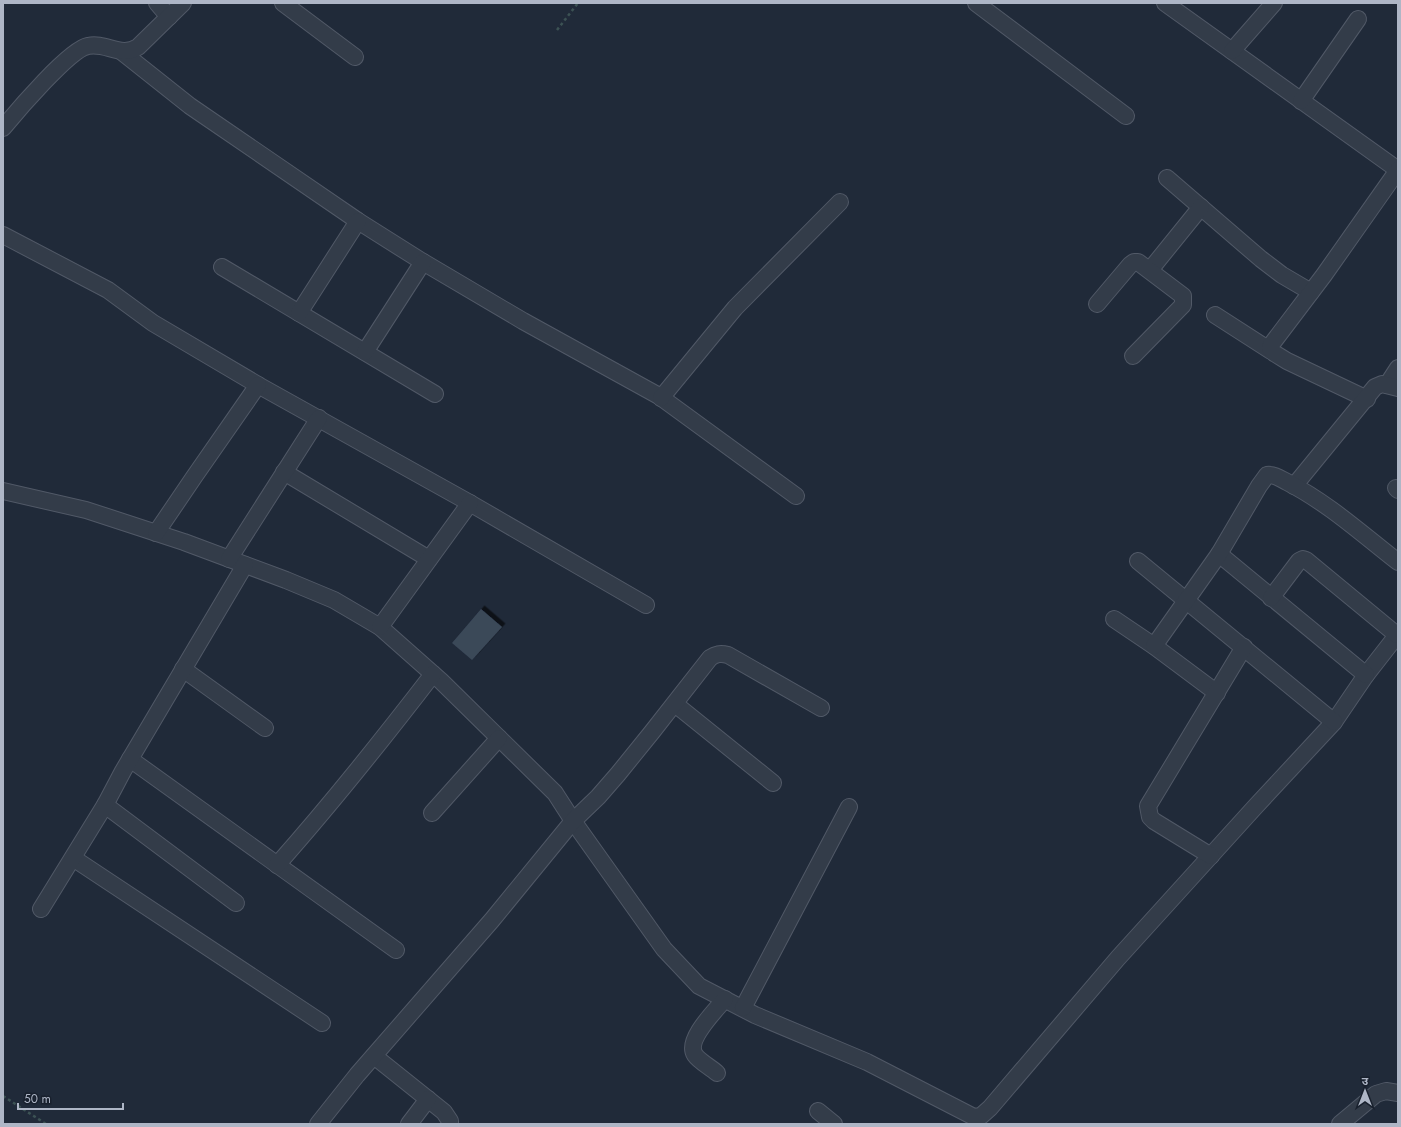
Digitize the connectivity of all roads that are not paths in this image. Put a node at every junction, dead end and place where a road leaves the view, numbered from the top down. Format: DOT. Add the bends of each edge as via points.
graph roads {
  1 [pos="157,3"];
  2 [pos="183,3"];
  3 [pos="283,3"];
  4 [pos="976,3"];
  5 [pos="1165,3"];
  6 [pos="1274,3"];
  7 [pos="169,17"];
  8 [pos="1358,19"];
  9 [pos="122,52"];
  10 [pos="1232,52"];
  11 [pos="355,57"];
  12 [pos="1301,101"];
  13 [pos="9,109"];
  14 [pos="1126,116"];
  15 [pos="3,128"];
  16 [pos="1398,170"];
  17 [pos="1167,178"];
  18 [pos="840,202"];
  19 [pos="1201,207"];
  20 [pos="358,221"];
  21 [pos="3,234"];
  22 [pos="423,262"];
  23 [pos="222,267"];
  24 [pos="1150,270"];
  25 [pos="1311,292"];
  26 [pos="1097,304"];
  27 [pos="299,313"];
  28 [pos="1215,315"];
  29 [pos="1271,351"];
  30 [pos="365,352"];
  31 [pos="1133,356"];
  32 [pos="1398,368"];
  33 [pos="258,385"];
  34 [pos="1393,387"];
  35 [pos="435,394"];
  36 [pos="661,398"];
  37 [pos="1366,399"];
  38 [pos="319,418"];
  39 [pos="284,472"];
  40 [pos="1294,486"];
  41 [pos="3,491"];
  42 [pos="796,496"];
  43 [pos="470,503"];
  44 [pos="156,533"];
  45 [pos="1219,554"];
  46 [pos="229,559"];
  47 [pos="429,559"];
  48 [pos="1138,560"];
  49 [pos="1398,562"];
  50 [pos="245,565"];
  51 [pos="1271,598"];
  52 [pos="1186,600"];
  53 [pos="646,605"];
  54 [pos="1114,618"];
  55 [pos="380,627"];
  56 [pos="1395,642"];
  57 [pos="1154,646"];
  58 [pos="1244,647"];
  59 [pos="183,669"];
  60 [pos="433,674"];
  61 [pos="1366,675"];
  62 [pos="1217,693"];
  63 [pos="675,704"];
  64 [pos="821,708"];
  65 [pos="1334,722"];
  66 [pos="265,728"];
  67 [pos="499,738"];
  68 [pos="130,759"];
  69 [pos="773,783"];
  70 [pos="105,805"];
  71 [pos="849,806"];
  72 [pos="432,813"];
  73 [pos="573,821"];
  74 [pos="1211,856"];
  75 [pos="73,858"];
  76 [pos="277,865"];
  77 [pos="236,903"];
  78 [pos="41,909"];
  79 [pos="396,950"];
  80 [pos="725,999"];
  81 [pos="743,1008"];
  82 [pos="322,1023"];
  83 [pos="374,1056"];
  84 [pos="717,1073"];
  85 [pos="1398,1093"];
  86 [pos="428,1099"];
  87 [pos="818,1111"];
  88 [pos="971,1120"];
  89 [pos="318,1124"];
  90 [pos="409,1124"];
  91 [pos="450,1124"];
  92 [pos="834,1124"];
  93 [pos="1340,1124"];
  1 -- 7 [label="street"];
  2 -- 7 [label="street"];
  3 -- 11 [label="street"];
  4 -- 14 [label="street"];
  5 -- 10 [label="street"];
  6 -- 10 [label="street"];
  7 -- 9 [label="street" via="138,47 132,51"];
  8 -- 12 [label="street"];
  9 -- 13 [label="street" via="100,46 88,46 76,51 30,97"];
  9 -- 20 [label="street" via="190,106"];
  10 -- 12 [label="street"];
  12 -- 16 [label="street"];
  13 -- 15 [label="street"];
  16 -- 25 [label="street"];
  17 -- 19 [label="street"];
  18 -- 36 [label="street" via="735,308"];
  19 -- 24 [label="street"];
  19 -- 25 [label="street" via="1261,259"];
  20 -- 22 [label="street"];
  20 -- 27 [label="street"];
  21 -- 33 [label="street" via="108,290 153,323"];
  22 -- 30 [label="street"];
  22 -- 36 [label="street" via="523,322"];
  23 -- 27 [label="street"];
  24 -- 26 [label="street" via="1134,262"];
  24 -- 31 [label="street" via="1183,296 1184,300"];
  25 -- 29 [label="street" via="1271,345"];
  27 -- 30 [label="street"];
  28 -- 29 [label="street"];
  29 -- 37 [label="street"];
  30 -- 35 [label="street"];
  32 -- 34 [label="street"];
  33 -- 38 [label="street"];
  33 -- 44 [label="street"];
  34 -- 37 [label="street" via="1378,385"];
  36 -- 42 [label="street"];
  37 -- 40 [label="street"];
  38 -- 39 [label="street"];
  38 -- 43 [label="street"];
  39 -- 46 [label="street"];
  39 -- 47 [label="street"];
  40 -- 45 [label="street" via="1270,474 1265,477"];
  40 -- 49 [label="street" via="1328,506"];
  41 -- 44 [label="street" via="86,510"];
  43 -- 47 [label="street"];
  43 -- 53 [label="street"];
  44 -- 46 [label="street"];
  45 -- 51 [label="street"];
  45 -- 52 [label="street"];
  46 -- 50 [label="street"];
  47 -- 55 [label="street"];
  48 -- 52 [label="street"];
  50 -- 55 [label="street" via="334,600"];
  50 -- 59 [label="street"];
  51 -- 56 [label="street" via="1299,561 1306,560"];
  51 -- 61 [label="street"];
  52 -- 57 [label="street"];
  52 -- 58 [label="street"];
  54 -- 57 [label="street"];
  55 -- 60 [label="street"];
  56 -- 61 [label="street"];
  57 -- 62 [label="street"];
  58 -- 62 [label="street"];
  58 -- 65 [label="street"];
  59 -- 66 [label="street"];
  59 -- 68 [label="street"];
  60 -- 67 [label="street"];
  60 -- 76 [label="street" via="367,760"];
  61 -- 65 [label="street"];
  62 -- 74 [label="street" via="1148,806 1150,817 1154,821"];
  63 -- 64 [label="street" via="710,658 721,654 728,655"];
  63 -- 69 [label="street"];
  63 -- 73 [label="street" via="598,797"];
  65 -- 74 [label="street"];
  67 -- 72 [label="street"];
  67 -- 73 [label="street" via="555,793"];
  68 -- 70 [label="street"];
  68 -- 76 [label="street"];
  70 -- 75 [label="street"];
  70 -- 77 [label="street"];
  71 -- 81 [label="street"];
  73 -- 80 [label="street" via="664,949 699,986"];
  73 -- 83 [label="street" via="492,920"];
  74 -- 88 [label="street" via="1118,958 990,1108"];
  75 -- 78 [label="street"];
  75 -- 82 [label="street"];
  76 -- 79 [label="street"];
  80 -- 81 [label="street"];
  80 -- 84 [label="street" via="697,1033 692,1045 695,1055"];
  81 -- 88 [label="street" via="867,1062"];
  83 -- 86 [label="street"];
  83 -- 89 [label="street"];
  85 -- 93 [label="street" via="1386,1091 1376,1094"];
  86 -- 90 [label="street"];
  86 -- 91 [label="street" via="444,1112"];
  87 -- 92 [label="street"];
}
